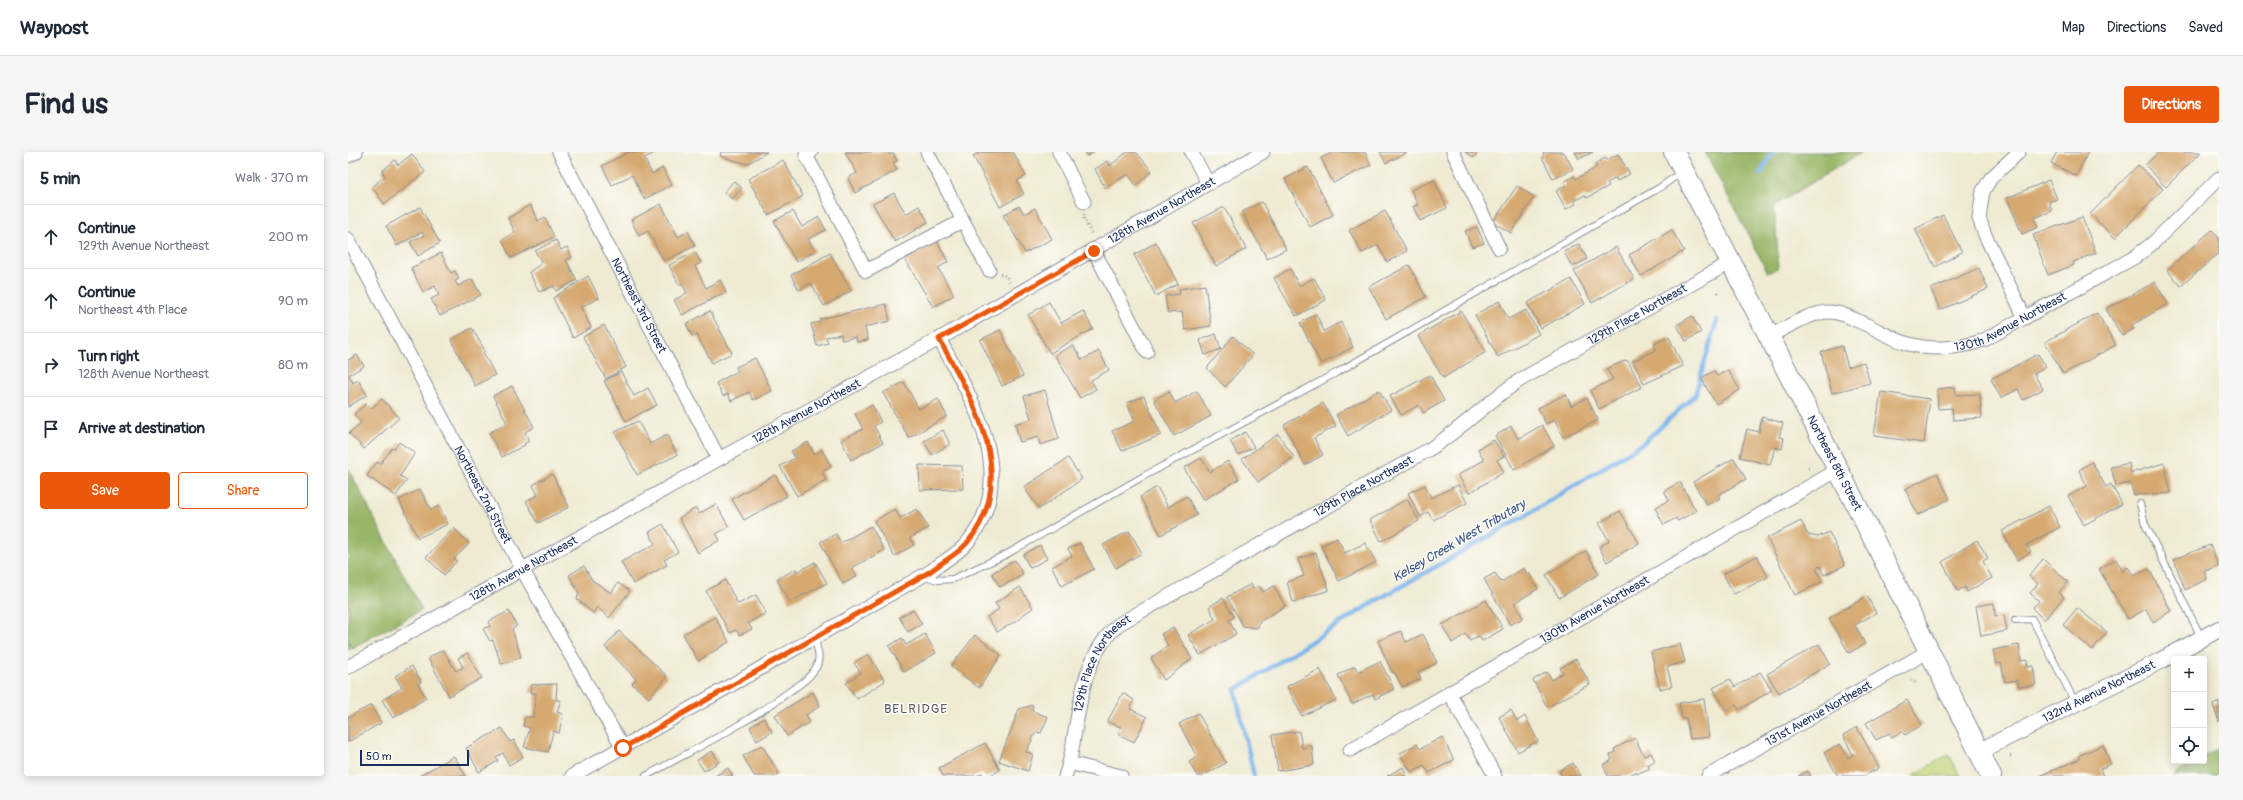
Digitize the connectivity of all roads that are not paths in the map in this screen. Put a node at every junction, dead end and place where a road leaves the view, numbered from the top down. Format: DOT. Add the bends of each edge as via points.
graph roads {
  1 [pos="356,152"];
  2 [pos="559,152"];
  3 [pos="811,152"];
  4 [pos="927,152"];
  5 [pos="1059,152"];
  6 [pos="1191,152"];
  7 [pos="1263,152"];
  8 [pos="1453,152"];
  9 [pos="1674,152"];
  10 [pos="2019,152"];
  11 [pos="348,156"];
  12 [pos="1684,171"];
  13 [pos="2219,178"];
  14 [pos="1208,183"];
  15 [pos="1084,202"];
  16 [pos="962,221"];
  17 [pos="348,239"];
  18 [pos="1094,244"];
  19 [pos="1499,248"];
  20 [pos="1731,262"];
  21 [pos="989,270"];
  22 [pos="2025,318"];
  23 [pos="1770,336"];
  24 [pos="939,339"];
  25 [pos="1147,352"];
  26 [pos="719,459"];
  27 [pos="1838,470"];
  28 [pos="2140,504"];
  29 [pos="522,569"];
  30 [pos="923,576"];
  31 [pos="2016,620"];
  32 [pos="2219,629"];
  33 [pos="814,637"];
  34 [pos="2202,638"];
  35 [pos="1929,651"];
  36 [pos="348,667"];
  37 [pos="1450,692"];
  38 [pos="2076,703"];
  39 [pos="623,748"];
  40 [pos="1350,750"];
  41 [pos="1978,752"];
  42 [pos="1069,763"];
  43 [pos="572,776"];
  44 [pos="646,776"];
  45 [pos="1065,776"];
  46 [pos="1121,776"];
  47 [pos="1495,776"];
  48 [pos="1708,776"];
  49 [pos="1991,776"];
  1 -- 11 [label="street"];
  2 -- 26 [label="street, Northeast 3rd Street"];
  3 -- 16 [label="street" via="806,155 866,271"];
  4 -- 16 [label="street"];
  5 -- 15 [label="street"];
  6 -- 14 [label="street"];
  7 -- 14 [label="street, 128th Avenue Northeast"];
  8 -- 19 [label="street"];
  9 -- 12 [label="main road, Northeast 8th Street"];
  10 -- 22 [label="street" via="1991,178 1983,191 1980,218 1984,235"];
  12 -- 20 [label="main road, Northeast 8th Street"];
  12 -- 30 [label="lane" via="1659,188 1336,373 1144,476 1007,554 953,579 938,580"];
  13 -- 22 [label="street, 130th Avenue Northeast" via="2136,257"];
  14 -- 18 [label="street, 128th Avenue Northeast"];
  16 -- 21 [label="street"];
  17 -- 29 [label="street, Northeast 2nd Street"];
  18 -- 24 [label="street, 128th Avenue Northeast" via="1017,295"];
  18 -- 25 [label="street"];
  20 -- 23 [label="main road, Northeast 8th Street"];
  20 -- 42 [label="street, 129th Place Northeast" via="1520,380 1458,430 1428,450 1119,624 1107,635 1088,669 1081,693"];
  22 -- 23 [label="street, 130th Avenue Northeast" via="1984,340 1958,346 1908,344 1849,317 1830,312 1810,316"];
  23 -- 27 [label="main road, Northeast 8th Street"];
  24 -- 26 [label="street, 128th Avenue Northeast"];
  24 -- 30 [label="street" via="975,404 985,434 992,469 986,513 966,544"];
  26 -- 29 [label="street, 128th Avenue Northeast"];
  27 -- 35 [label="main road, Northeast 8th Street"];
  27 -- 37 [label="street, 130th Avenue Northeast"];
  28 -- 34 [label="lane" via="2145,524"];
  29 -- 36 [label="street, 128th Avenue Northeast"];
  29 -- 39 [label="street, Northeast 2nd Street"];
  30 -- 33 [label="street"];
  31 -- 38 [label="lane" via="2032,619"];
  32 -- 34 [label="street, 132nd Avenue Northeast"];
  33 -- 39 [label="street"];
  33 -- 44 [label="lane" via="819,658 810,676 746,720"];
  34 -- 38 [label="street, 132nd Avenue Northeast"];
  35 -- 41 [label="main road, Northeast 8th Street"];
  35 -- 48 [label="street, 131st Avenue Northeast"];
  37 -- 40 [label="street, 130th Avenue Northeast"];
  37 -- 47 [label="street"];
  38 -- 41 [label="street, 132nd Avenue Northeast"];
  39 -- 43 [label="street"];
  41 -- 49 [label="main road, Northeast 8th Street"];
  42 -- 45 [label="street"];
  42 -- 46 [label="street"];
}
